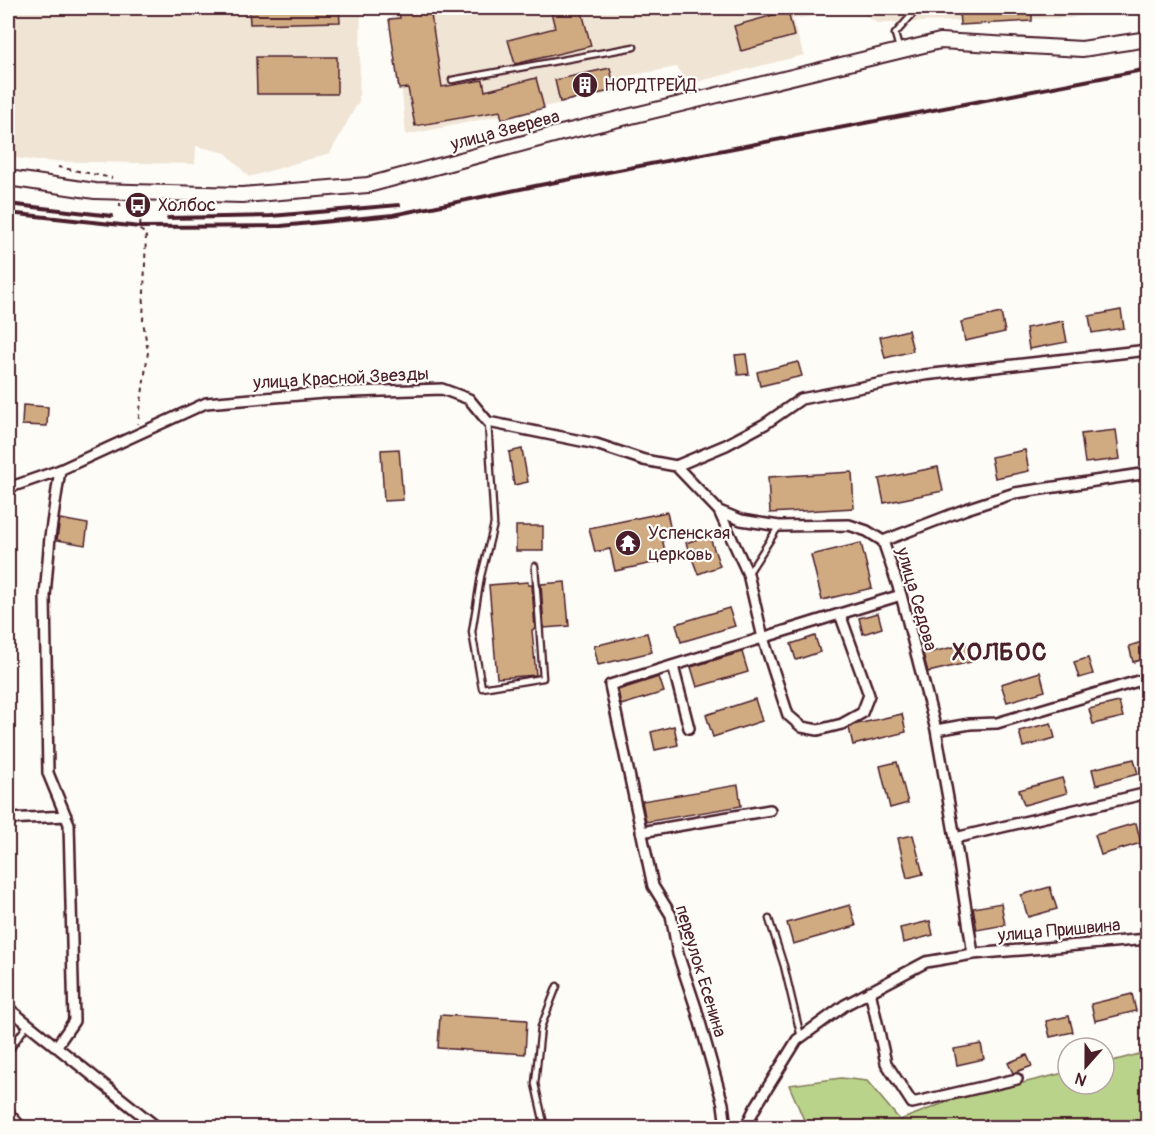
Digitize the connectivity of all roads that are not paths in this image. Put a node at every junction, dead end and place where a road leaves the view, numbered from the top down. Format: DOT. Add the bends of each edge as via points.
graph roads {
  1 [pos="918,8"];
  2 [pos="1148,39"];
  3 [pos="634,47"];
  4 [pos="900,50"];
  5 [pos="452,80"];
  6 [pos="8,178"];
  7 [pos="1148,350"];
  8 [pos="488,422"];
  9 [pos="676,466"];
  10 [pos="60,471"];
  11 [pos="1148,473"];
  12 [pos="8,488"];
  13 [pos="719,511"];
  14 [pos="779,526"];
  15 [pos="883,541"];
  16 [pos="535,566"];
  17 [pos="748,574"];
  18 [pos="901,595"];
  19 [pos="840,614"];
  20 [pos="763,638"];
  21 [pos="673,666"];
  22 [pos="1148,678"];
  23 [pos="689,728"];
  24 [pos="936,730"];
  25 [pos="1148,793"];
  26 [pos="770,810"];
  27 [pos="66,816"];
  28 [pos="8,819"];
  29 [pos="641,832"];
  30 [pos="955,838"];
  31 [pos="769,919"];
  32 [pos="1148,939"];
  33 [pos="974,954"];
  34 [pos="557,986"];
  35 [pos="870,991"];
  36 [pos="8,1008"];
  37 [pos="28,1024"];
  38 [pos="801,1037"];
  39 [pos="56,1047"];
  40 [pos="8,1051"];
  41 [pos="1017,1078"];
  42 [pos="8,1109"];
  43 [pos="25,1128"];
  44 [pos="158,1128"];
  45 [pos="545,1128"];
  46 [pos="726,1128"];
  47 [pos="745,1128"];
  1 -- 4 [label="lane" via="895,34"];
  2 -- 4 [label="main road, улица Зверева" via="1082,49 940,40"];
  3 -- 5 [label="lane"];
  4 -- 6 [label="main road, улица Зверева" via="368,185 242,195 95,191"];
  7 -- 9 [label="street" via="924,375 801,399 726,445"];
  8 -- 9 [label="street" via="596,444"];
  8 -- 10 [label="street, улица Красной Звезды" via="469,399 442,390 206,403"];
  8 -- 16 [label="lane" via="494,524 472,632 482,688 543,678"];
  9 -- 13 [label="street, улица Седова"];
  10 -- 12 [label="street, улица Красной Звезды"];
  10 -- 27 [label="street" via="45,596 48,773"];
  11 -- 15 [label="street" via="1015,493"];
  13 -- 14 [label="street, улица Седова" via="741,520"];
  13 -- 17 [label="street"];
  14 -- 15 [label="street, улица Седова" via="849,525"];
  14 -- 17 [label="lane"];
  15 -- 18 [label="street, улица Седова"];
  17 -- 20 [label="street"];
  18 -- 19 [label="street"];
  18 -- 24 [label="street, улица Седова"];
  19 -- 20 [label="street"];
  19 -- 20 [label="street" via="869,695 862,712 842,724 818,730 802,728 788,715"];
  20 -- 21 [label="street"];
  21 -- 23 [label="street"];
  21 -- 29 [label="street, переулок Есенина" via="610,685"];
  22 -- 24 [label="street" via="997,723"];
  24 -- 30 [label="street, улица Седова"];
  25 -- 30 [label="street"];
  26 -- 29 [label="street"];
  27 -- 28 [label="street"];
  27 -- 39 [label="street" via="74,1021"];
  29 -- 46 [label="street, переулок Есенина" via="652,886 671,915 678,954 723,1104"];
  30 -- 33 [label="street, улица Седова"];
  31 -- 38 [label="lane"];
  32 -- 33 [label="street, улица Пришвина"];
  33 -- 35 [label="street, улица Пришвина" via="926,962"];
  34 -- 45 [label="lane" via="541,1027 535,1084"];
  35 -- 38 [label="street, улица Пришвина"];
  35 -- 41 [label="street" via="886,1063 912,1103"];
  36 -- 37 [label="street"];
  37 -- 39 [label="street"];
  37 -- 40 [label="lane"];
  38 -- 47 [label="street, улица Пришвина"];
  39 -- 44 [label="street"];
  42 -- 43 [label="lane"];
}
